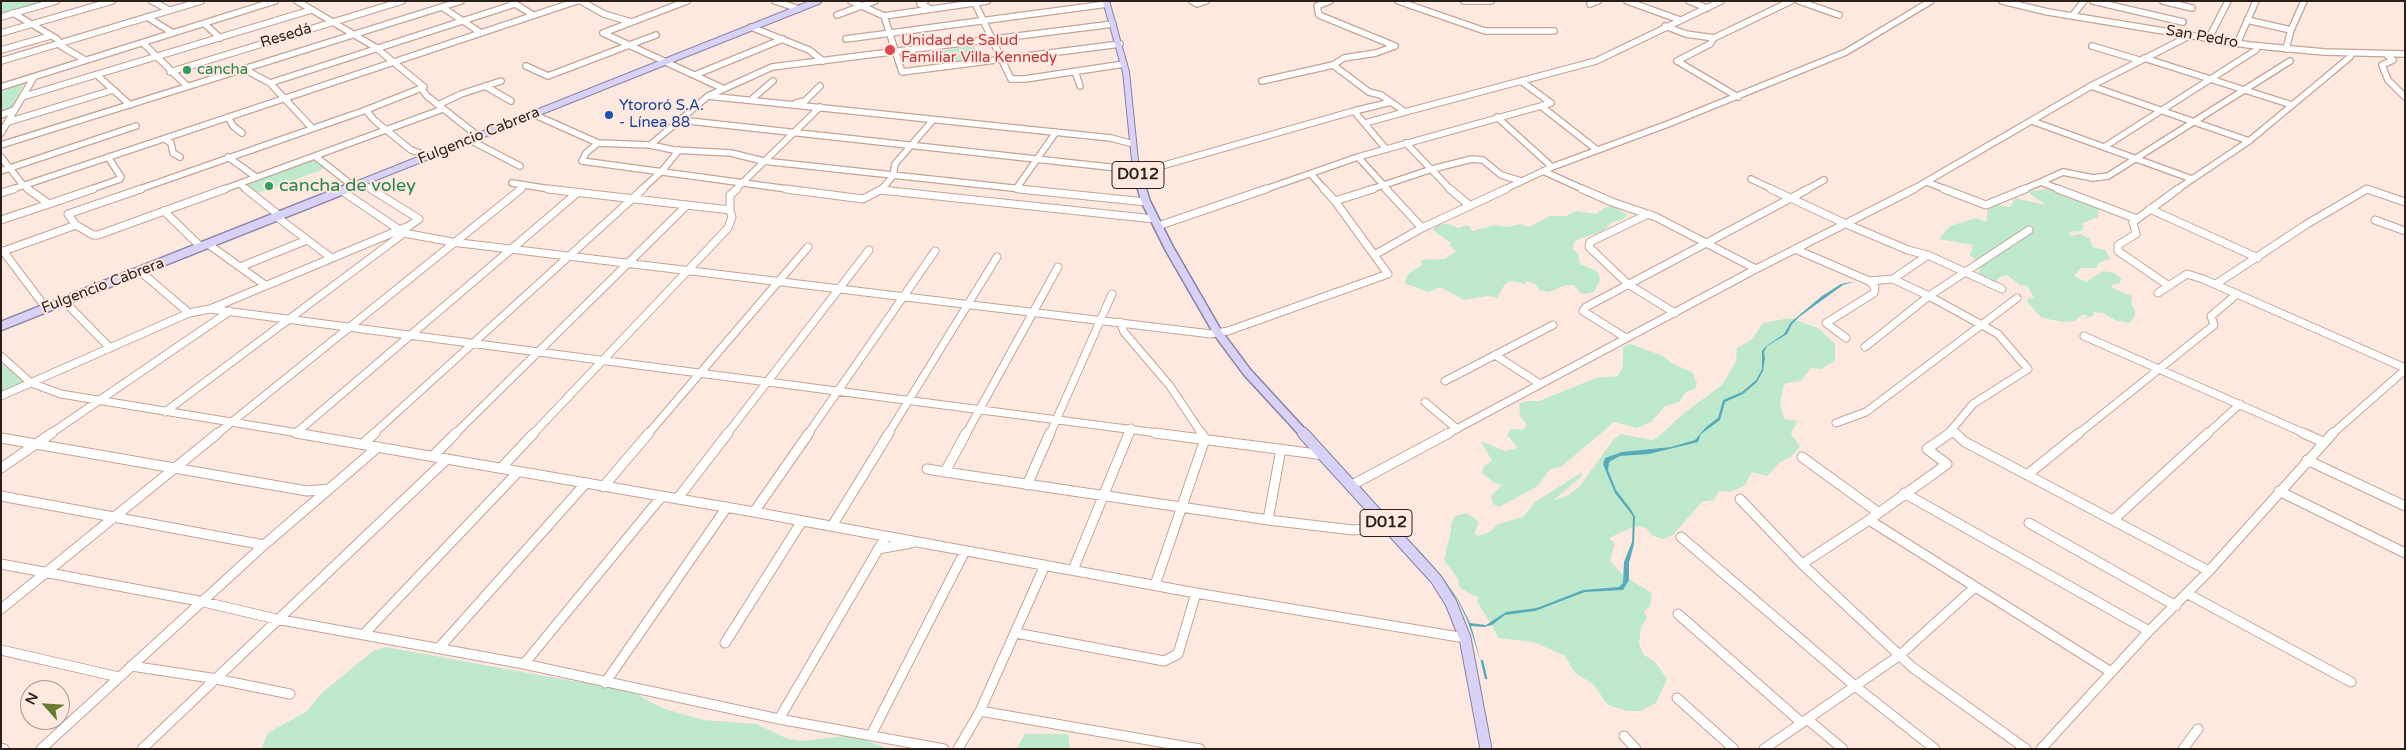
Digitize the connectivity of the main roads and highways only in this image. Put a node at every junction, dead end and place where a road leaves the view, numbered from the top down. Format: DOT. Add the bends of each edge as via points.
graph roads {
  1 [pos="818,1"];
  2 [pos="1107,3"];
  3 [pos="478,136"];
  4 [pos="1,326"];
  5 [pos="1486,749"];
  1 -- 3 [label="main road, Fulgencio Cabrera"];
  2 -- 5 [label="main road, D012" via="1124,64 1137,172 1154,219 1218,333 1247,372 1436,579 1465,638"];
  3 -- 4 [label="main road, Fulgencio Cabrera"];
}
